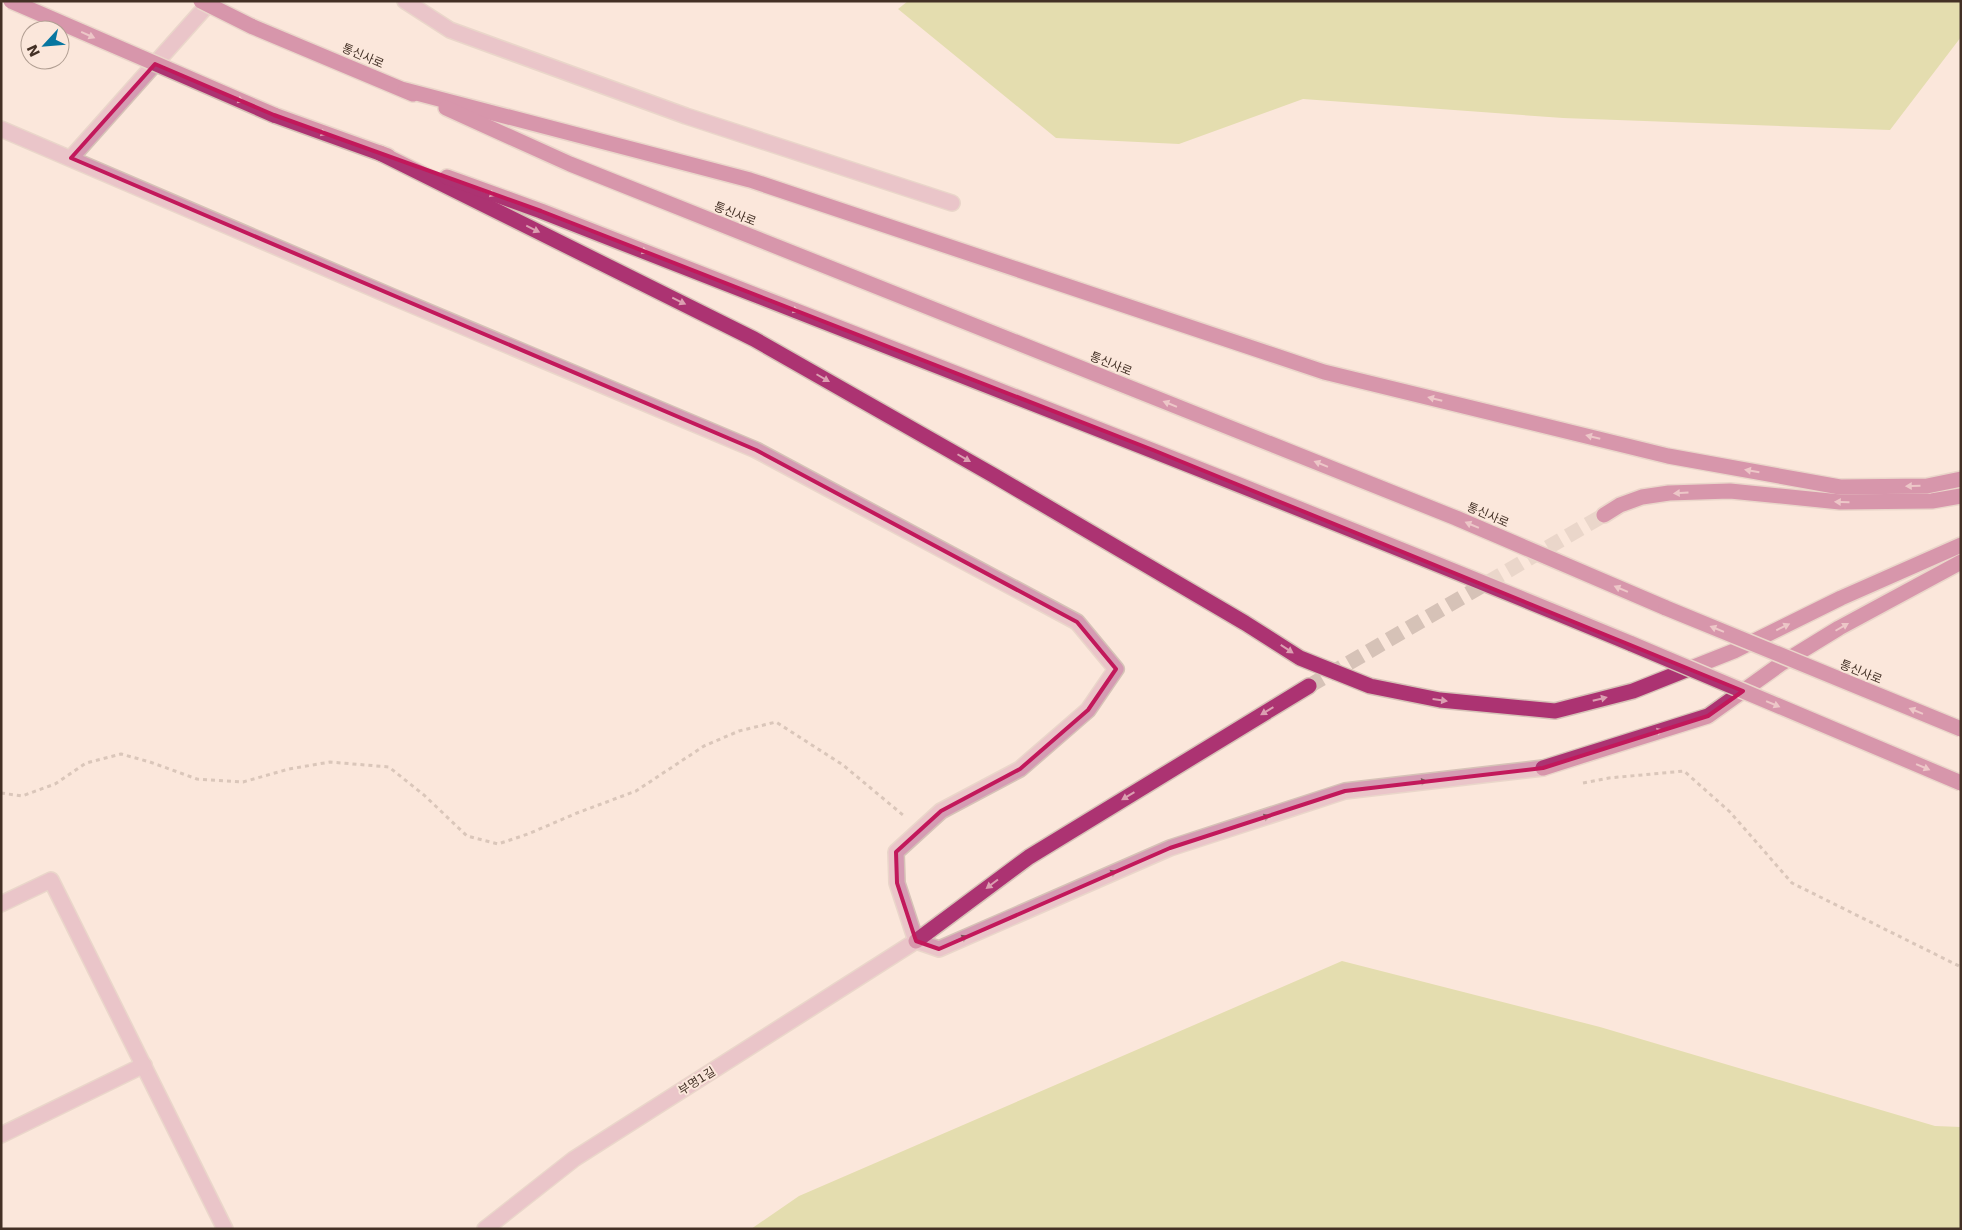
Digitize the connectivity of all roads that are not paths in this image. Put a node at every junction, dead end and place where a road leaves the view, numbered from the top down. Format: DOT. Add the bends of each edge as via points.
graph roads {
  1 [pos="11,1"];
  2 [pos="201,1"];
  3 [pos="211,1"];
  4 [pos="405,1"];
  5 [pos="405,90"];
  6 [pos="1,129"];
  7 [pos="380,153"];
  8 [pos="71,158"];
  9 [pos="952,203"];
  10 [pos="1961,479"];
  11 [pos="1961,496"];
  12 [pos="1604,515"];
  13 [pos="1961,545"];
  14 [pos="1961,562"];
  15 [pos="1309,686"];
  16 [pos="1961,729"];
  17 [pos="1543,768"];
  18 [pos="1961,783"];
  19 [pos="1,904"];
  20 [pos="916,941"];
  21 [pos="144,1065"];
  22 [pos="1,1134"];
  23 [pos="225,1229"];
  24 [pos="485,1229"];
  1 -- 7 [label="highway, one-way, bridge" via="274,115"];
  2 -- 5 [label="highway, 통신사로, bridge" via="251,26"];
  3 -- 8 [label="street"];
  4 -- 9 [label="street" via="450,30 686,116"];
  10 -- 5 [label="highway, one-way" via="1927,486 1840,486 1668,456 1343,376 750,180"];
  16 -- 5 [label="highway, 통신사로, one-way, bridge" via="1456,518 570,164"];
  6 -- 8 [label="street"];
  7 -- 13 [label="highway, one-way" via="754,339 993,475 1300,658 1370,686 1440,700 1555,711 1633,691 1734,651 1841,598"];
  7 -- 18 [label="highway, one-way, bridge" via="541,211 1116,436 1632,644"];
  8 -- 20 [label="street" via="756,450 1078,622 1116,669 1088,710 1020,769 941,810 896,852 897,883"];
  11 -- 12 [label="highway, one-way" via="1932,501 1840,502 1730,490 1669,493 1642,497"];
  17 -- 14 [label="highway, one-way" via="1708,716 1782,663 1839,628"];
  15 -- 20 [label="highway, one-way" via="1029,857"];
  20 -- 17 [label="street, one-way" via="939,949 1170,848 1345,791"];
  19 -- 21 [label="street" via="51,880"];
  20 -- 24 [label="street, 부명1길" via="574,1159"];
  21 -- 22 [label="street"];
  21 -- 23 [label="street"];
}
